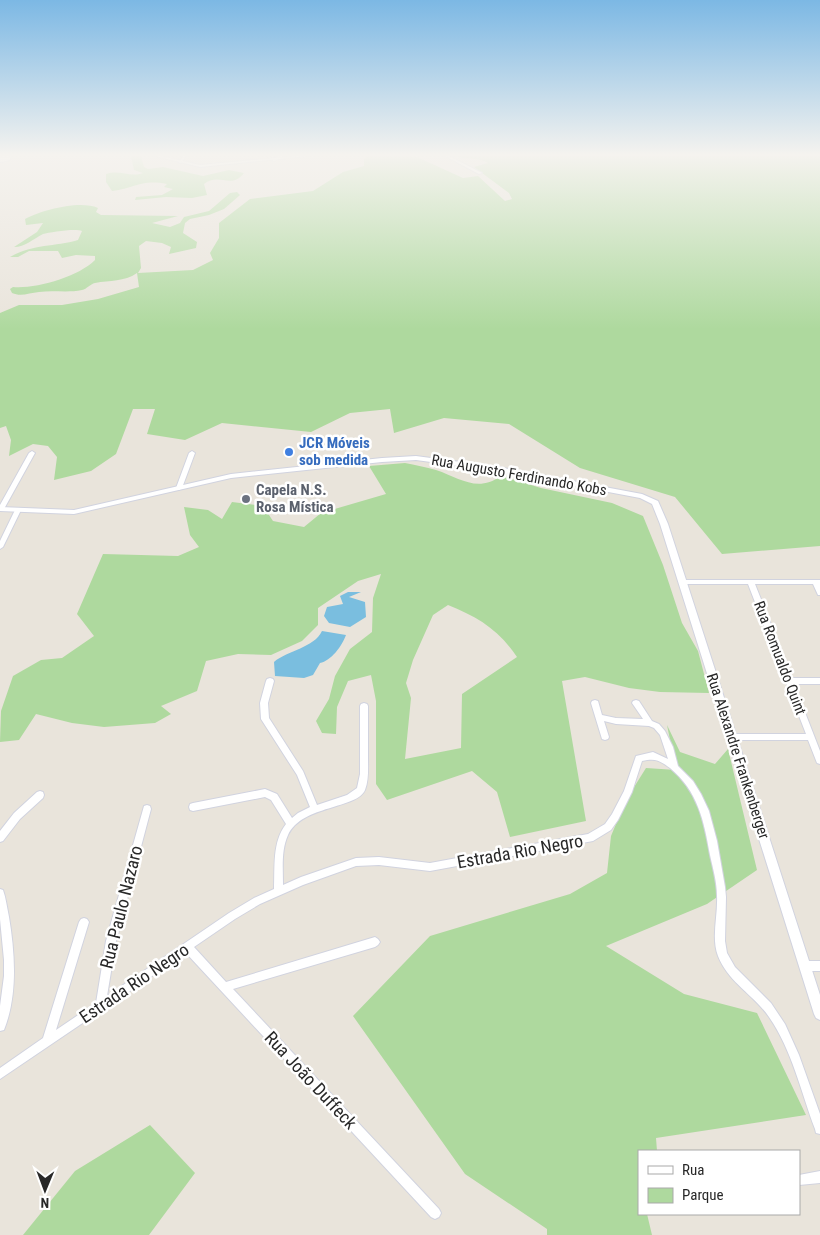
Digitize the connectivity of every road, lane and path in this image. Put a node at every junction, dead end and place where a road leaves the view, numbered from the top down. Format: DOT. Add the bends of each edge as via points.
graph roads {
  1 [pos="32,453"];
  2 [pos="192,453"];
  3 [pos="179,488"];
  4 [pos="651,500"];
  5 [pos="0,509"];
  6 [pos="18,510"];
  7 [pos="0,546"];
  8 [pos="683,582"];
  9 [pos="752,582"];
  10 [pos="818,582"];
  11 [pos="820,593"];
  12 [pos="270,681"];
  13 [pos="820,681"];
  14 [pos="789,682"];
  15 [pos="595,703"];
  16 [pos="636,703"];
  17 [pos="364,706"];
  18 [pos="599,717"];
  19 [pos="649,722"];
  20 [pos="606,737"];
  21 [pos="732,737"];
  22 [pos="810,737"];
  23 [pos="820,761"];
  24 [pos="675,768"];
  25 [pos="40,795"];
  26 [pos="193,807"];
  27 [pos="147,809"];
  28 [pos="315,810"];
  29 [pos="290,823"];
  30 [pos="0,836"];
  31 [pos="278,891"];
  32 [pos="0,893"];
  33 [pos="84,922"];
  34 [pos="374,942"];
  35 [pos="188,946"];
  36 [pos="805,966"];
  37 [pos="820,966"];
  38 [pos="224,987"];
  39 [pos="100,1006"];
  40 [pos="820,1014"];
  41 [pos="0,1026"];
  42 [pos="48,1041"];
  43 [pos="0,1074"];
  44 [pos="820,1129"];
  45 [pos="820,1177"];
  46 [pos="800,1180"];
  47 [pos="435,1213"];
  1 -- 5 [label="street"];
  2 -- 3 [label="street"];
  3 -- 4 [label="street, Rua Augusto Ferdinando Kobs" via="241,475 382,460 426,459 515,472"];
  3 -- 6 [label="street, Rua Augusto Ferdinando Kobs" via="79,512"];
  4 -- 8 [label="street, Rua Alexandre Frankenberger" via="659,510"];
  5 -- 6 [label="street, Rua Augusto Ferdinando Kobs"];
  6 -- 7 [label="street"];
  8 -- 9 [label="street"];
  8 -- 21 [label="street, Rua Alexandre Frankenberger"];
  9 -- 10 [label="street"];
  9 -- 14 [label="street, Rua Romualdo Quint"];
  10 -- 11 [label="street"];
  12 -- 28 [label="street" via="264,703 265,719 298,768"];
  13 -- 14 [label="street"];
  14 -- 22 [label="street, Rua Romualdo Quint"];
  15 -- 18 [label="street"];
  16 -- 19 [label="street"];
  17 -- 28 [label="street" via="361,790 350,798"];
  18 -- 19 [label="street" via="616,723"];
  18 -- 20 [label="street"];
  19 -- 24 [label="street" via="660,728 667,739"];
  21 -- 22 [label="street"];
  21 -- 36 [label="street, Rua Alexandre Frankenberger"];
  22 -- 23 [label="street, Rua Romualdo Quint"];
  24 -- 31 [label="street, Estrada Rio Negro" via="653,755 639,758 628,792 615,817 608,827 590,838 430,867 379,861 356,862"];
  24 -- 44 [label="street, Estrada Rio Negro" via="698,793 708,817 722,896 721,952 729,966 764,1001 787,1037"];
  25 -- 30 [label="street"];
  26 -- 29 [label="street" via="265,793 274,797"];
  27 -- 39 [label="street, Rua Paulo Nazaro" via="111,942"];
  28 -- 29 [label="street"];
  29 -- 31 [label="street" via="282,840"];
  31 -- 35 [label="street, Estrada Rio Negro"];
  32 -- 41 [label="street" via="8,942 9,979"];
  33 -- 42 [label="street"];
  34 -- 38 [label="street"];
  35 -- 38 [label="street, Rua João Duffeck"];
  35 -- 39 [label="street, Estrada Rio Negro"];
  36 -- 37 [label="street"];
  36 -- 40 [label="street, Rua Alexandre Frankenberger"];
  38 -- 47 [label="street, Rua João Duffeck"];
  39 -- 42 [label="street, Estrada Rio Negro"];
  42 -- 43 [label="street, Estrada Rio Negro"];
  45 -- 46 [label="street"];
}
